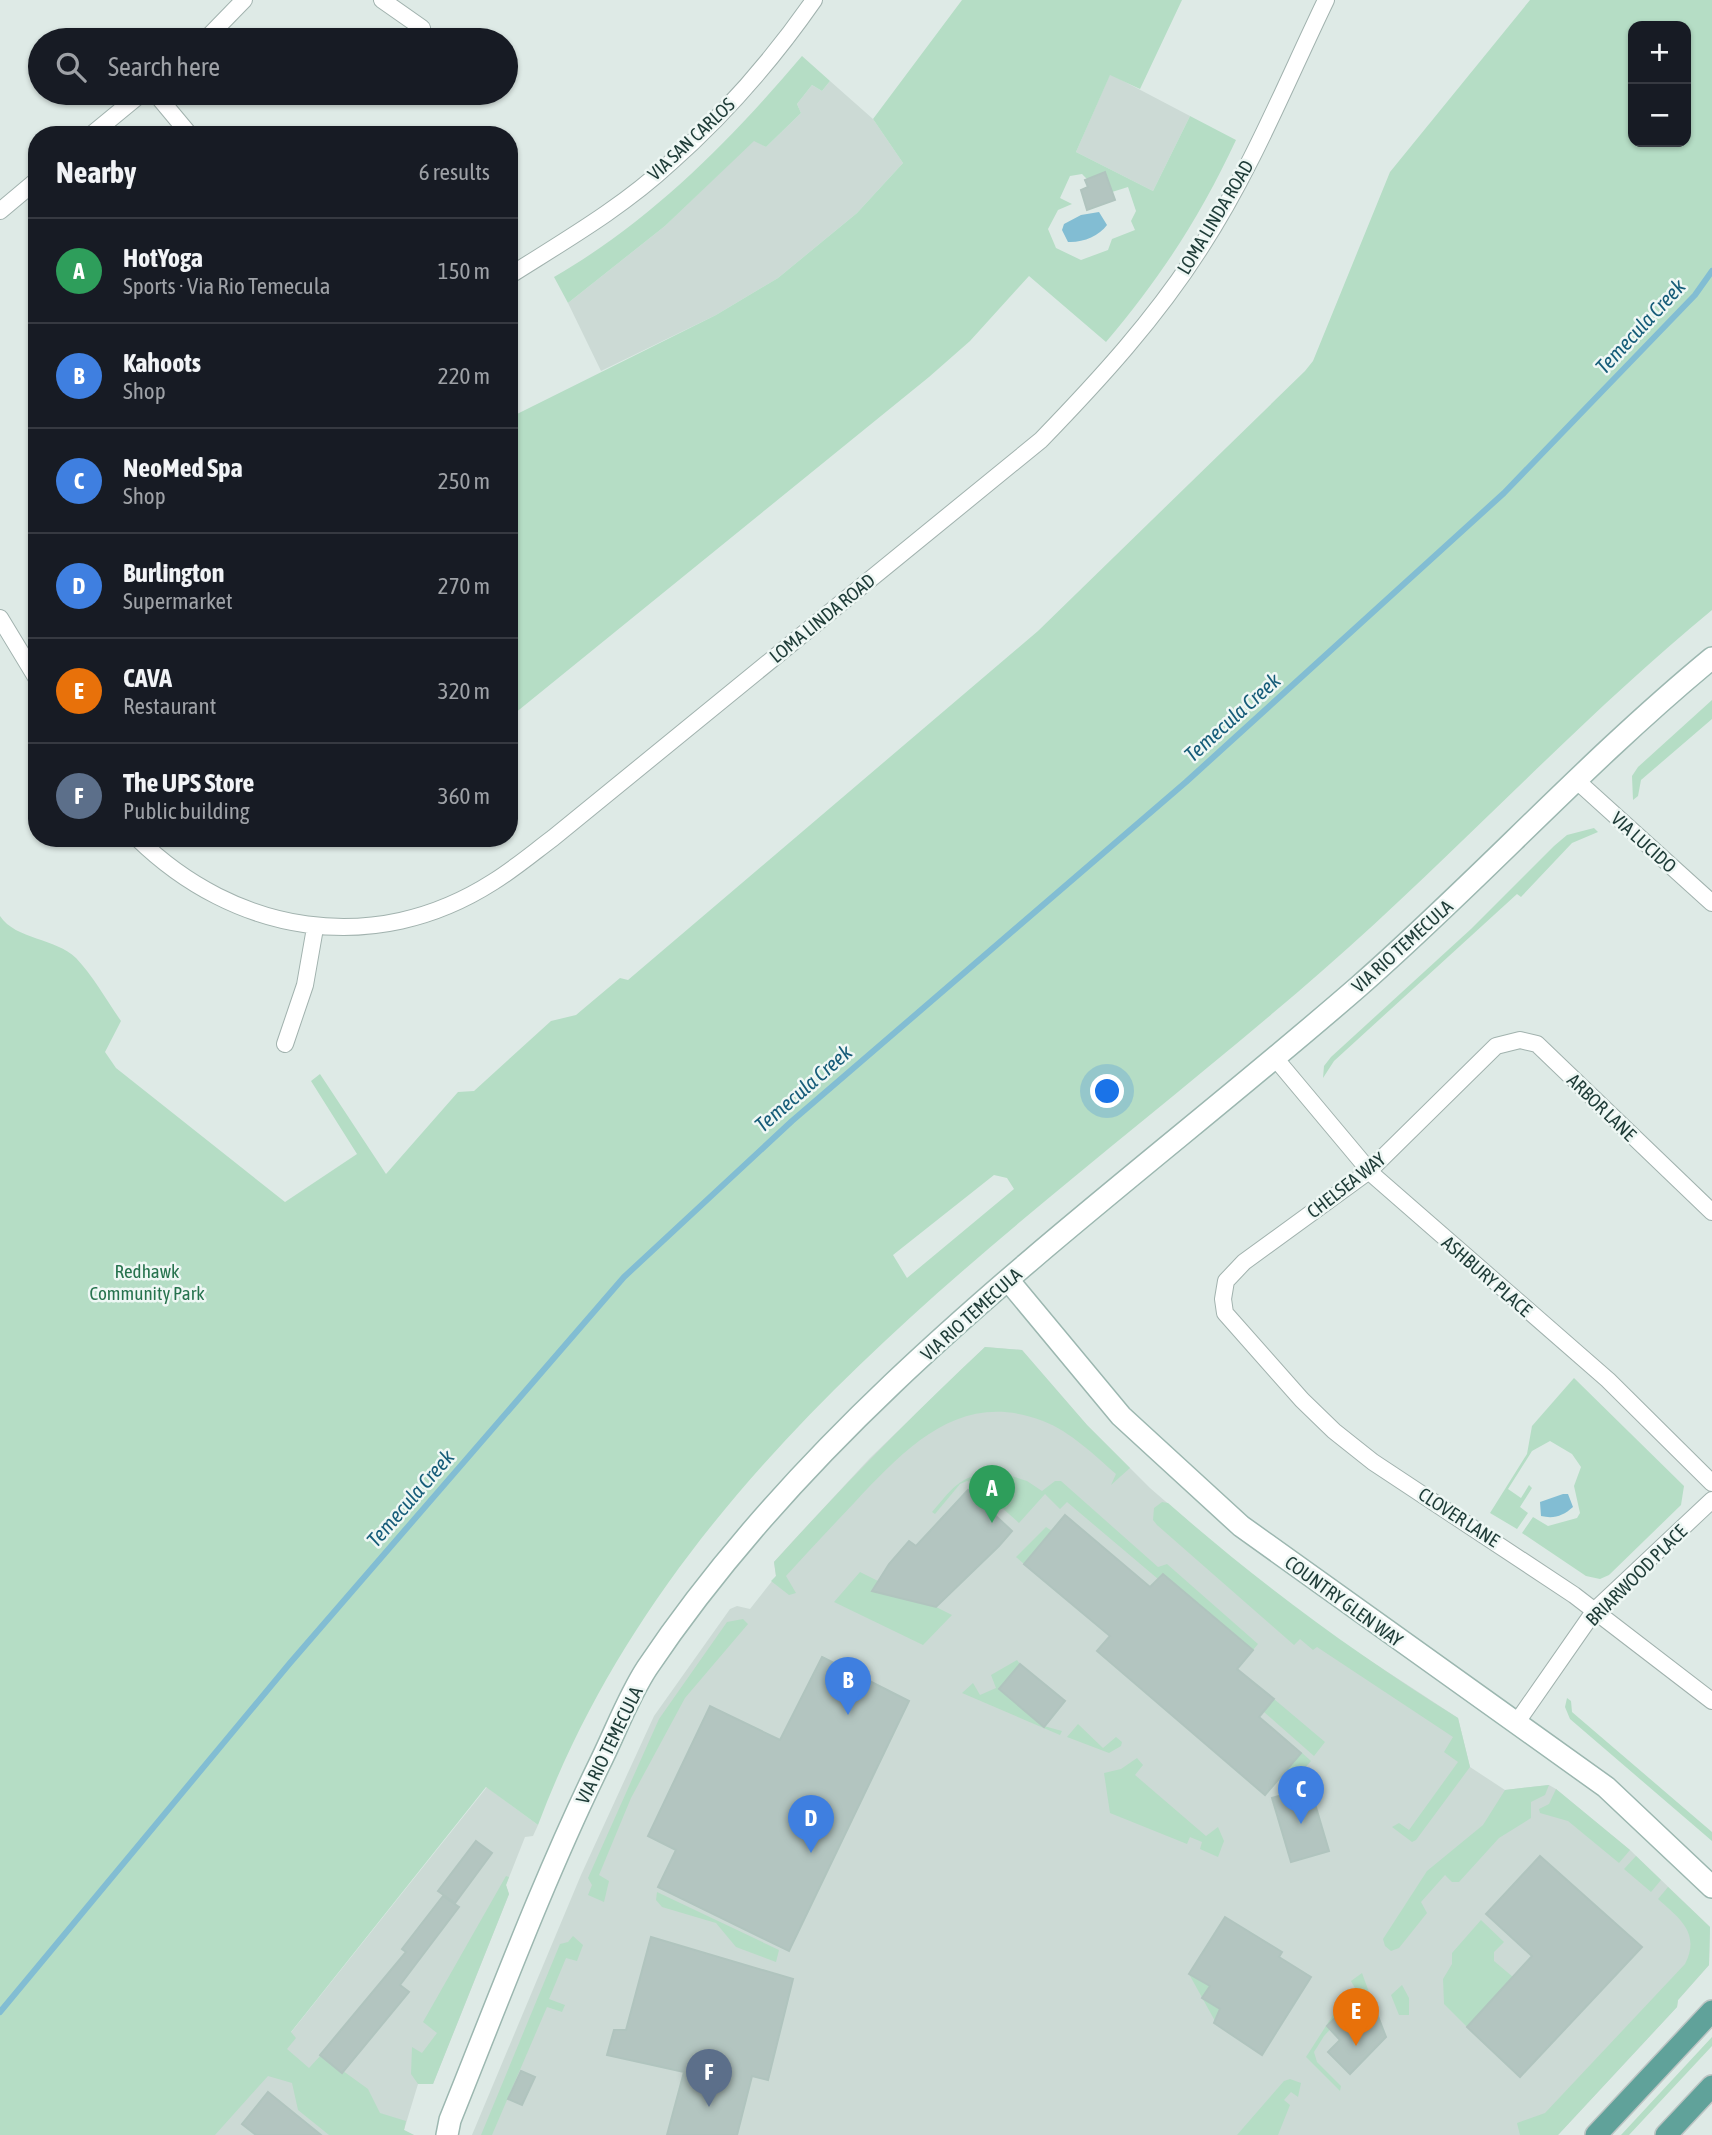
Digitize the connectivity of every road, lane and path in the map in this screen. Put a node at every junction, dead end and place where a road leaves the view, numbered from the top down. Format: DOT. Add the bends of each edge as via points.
graph roads {
  1 [pos="244,0"];
  2 [pos="382,0"];
  3 [pos="814,0"];
  4 [pos="1326,0"];
  5 [pos="217,28"];
  6 [pos="422,28"];
  7 [pos="128,105"];
  8 [pos="165,105"];
  9 [pos="103,126"];
  10 [pos="182,126"];
  11 [pos="28,188"];
  12 [pos="0,211"];
  13 [pos="518,270"];
  14 [pos="0,618"];
  15 [pos="1712,658"];
  16 [pos="28,664"];
  17 [pos="1576,780"];
  18 [pos="147,847"];
  19 [pos="1708,893"];
  20 [pos="315,928"];
  21 [pos="285,1044"];
  22 [pos="1275,1058"];
  23 [pos="1482,1059"];
  24 [pos="1369,1171"];
  25 [pos="1712,1212"];
  26 [pos="1008,1280"];
  27 [pos="1225,1313"];
  28 [pos="1712,1483"];
  29 [pos="1712,1500"];
  30 [pos="1595,1610"];
  31 [pos="1712,1701"];
  32 [pos="1517,1722"];
  33 [pos="1712,1886"];
  34 [pos="1712,2011"];
  35 [pos="1712,2085"];
  36 [pos="447,2135"];
  37 [pos="1596,2135"];
  38 [pos="1666,2135"];
  1 -- 5 [label="street"];
  2 -- 6 [label="street"];
  3 -- 13 [label="street, VIA SAN CARLOS" via="741,92 669,165"];
  4 -- 20 [label="street, LOMA LINDA ROAD" via="1240,178 1201,247 1149,319 1041,440 492,883 441,908 382,924"];
  7 -- 9 [label="street"];
  8 -- 10 [label="street"];
  11 -- 12 [label="street"];
  14 -- 16 [label="street"];
  15 -- 17 [label="street, VIA RIO TEMECULA"];
  17 -- 19 [label="street, VIA LUCIDO"];
  17 -- 22 [label="street, VIA RIO TEMECULA" via="1441,912"];
  18 -- 20 [label="street, LOMA LINDA ROAD" via="166,867 204,891 252,913"];
  20 -- 21 [label="street" via="305,985"];
  22 -- 24 [label="street, ASHBURY PLACE"];
  22 -- 26 [label="street, VIA RIO TEMECULA"];
  23 -- 24 [label="street, CHELSEA WAY"];
  23 -- 25 [label="street, ARBOR LANE" via="1496,1046 1520,1040 1537,1044"];
  24 -- 27 [label="street, CHELSEA WAY" via="1244,1262 1226,1281"];
  24 -- 28 [label="street, ASHBURY PLACE" via="1608,1380"];
  26 -- 32 [label="street, COUNTRY GLEN WAY" via="1121,1416 1241,1526"];
  26 -- 36 [label="street, VIA RIO TEMECULA" via="901,1377 785,1495 725,1564 645,1671 577,1810"];
  27 -- 30 [label="street, CLOVER LANE" via="1302,1400 1354,1446"];
  29 -- 30 [label="street, BRIARWOOD PLACE"];
  30 -- 31 [label="street, CLOVER LANE"];
  30 -- 32 [label="street, BRIARWOOD PLACE"];
  32 -- 33 [label="street, COUNTRY GLEN WAY" via="1606,1787"];
  34 -- 37 [label="main road"];
  35 -- 38 [label="main road"];
}
